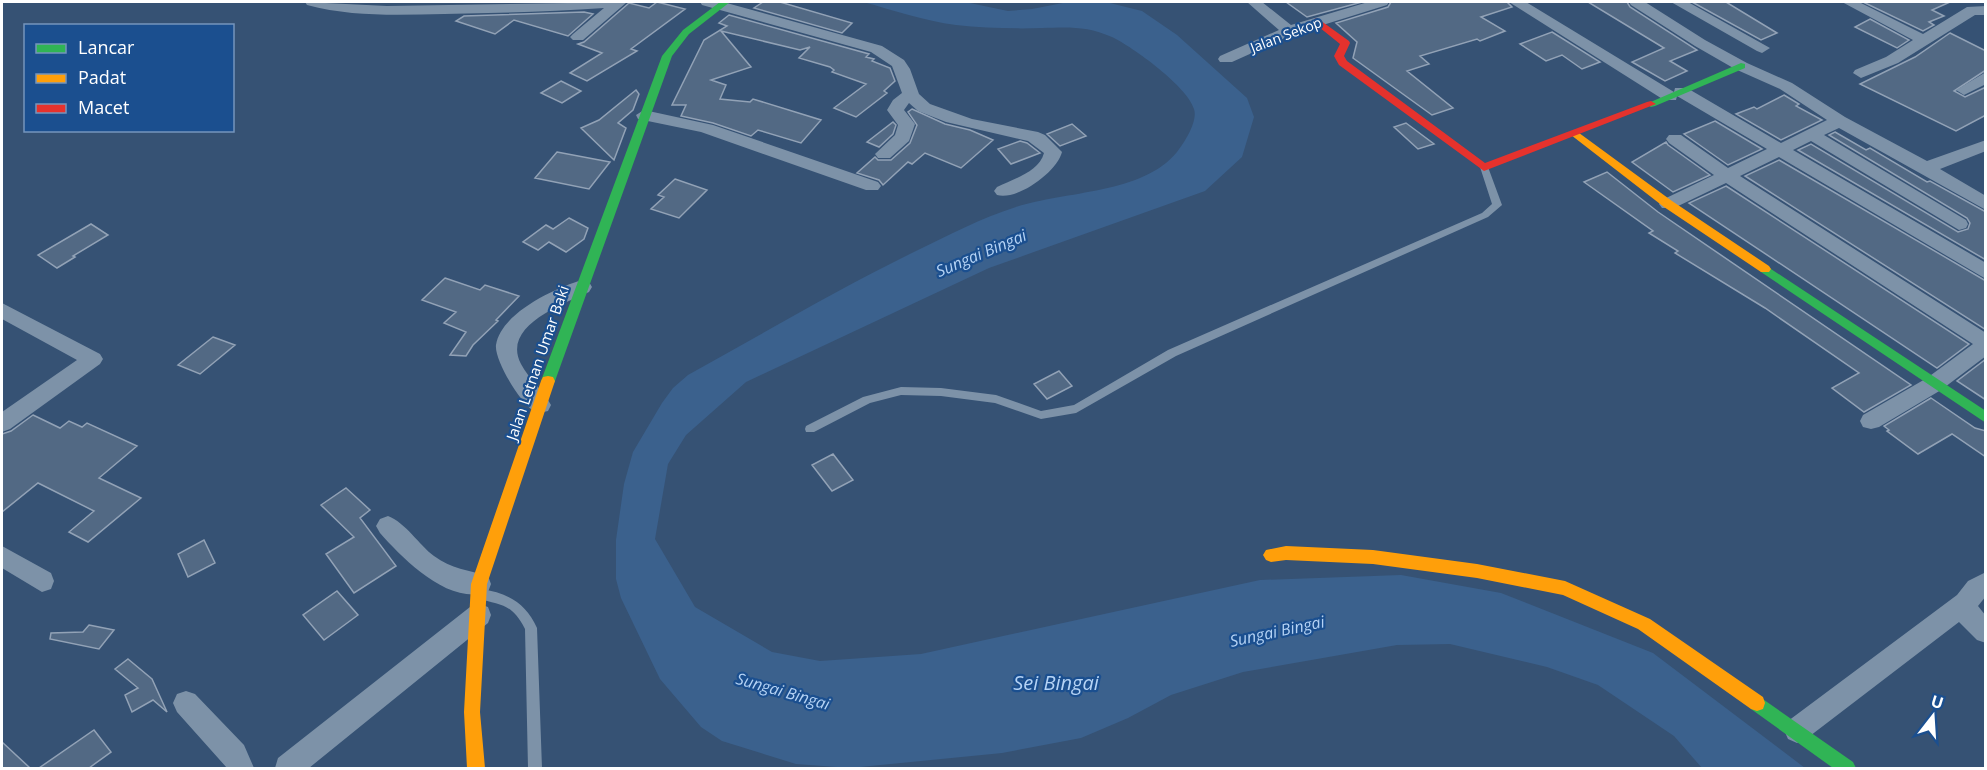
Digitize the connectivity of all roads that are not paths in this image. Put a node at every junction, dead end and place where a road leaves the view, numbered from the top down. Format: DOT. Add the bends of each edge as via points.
graph roads {
  1 [pos="312,2"];
  2 [pos="620,2"];
  3 [pos="1254,2"];
  4 [pos="1382,2"];
  5 [pos="1516,2"];
  6 [pos="1636,2"];
  7 [pos="1678,2"];
  8 [pos="1849,2"];
  9 [pos="718,3"];
  10 [pos="1976,7"];
  11 [pos="1317,21"];
  12 [pos="1288,31"];
  13 [pos="578,37"];
  14 [pos="1924,40"];
  15 [pos="1762,48"];
  16 [pos="1226,59"];
  17 [pos="1741,66"];
  18 [pos="1862,72"];
  19 [pos="1986,77"];
  20 [pos="1964,90"];
  21 [pos="911,94"];
  22 [pos="1675,94"];
  23 [pos="644,115"];
  24 [pos="1839,121"];
  25 [pos="1575,133"];
  26 [pos="1812,135"];
  27 [pos="1675,139"];
  28 [pos="1986,145"];
  29 [pos="1779,150"];
  30 [pos="884,154"];
  31 [pos="1484,167"];
  32 [pos="1926,168"];
  33 [pos="1726,176"];
  34 [pos="872,186"];
  35 [pos="1003,191"];
  36 [pos="1668,204"];
  37 [pos="1986,204"];
  38 [pos="1959,224"];
  39 [pos="1986,272"];
  40 [pos="582,286"];
  41 [pos="2,310"];
  42 [pos="1986,344"];
  43 [pos="1934,384"];
  44 [pos="540,405"];
  45 [pos="1986,418"];
  46 [pos="1871,421"];
  47 [pos="2,423"];
  48 [pos="810,429"];
  49 [pos="388,526"];
  50 [pos="1271,555"];
  51 [pos="2,556"];
  52 [pos="42,581"];
  53 [pos="1986,582"];
  54 [pos="479,598"];
  55 [pos="1965,603"];
  56 [pos="1986,632"];
  57 [pos="186,703"];
  58 [pos="1797,730"];
  59 [pos="241,768"];
  60 [pos="288,768"];
  61 [pos="476,768"];
  62 [pos="536,768"];
  63 [pos="1847,768"];
  1 -- 2 [label="street" via="381,10 525,9"];
  2 -- 13 [label="street"];
  3 -- 12 [label="street"];
  4 -- 11 [label="street, Jalan Sekop"];
  5 -- 22 [label="street"];
  6 -- 17 [label="street"];
  7 -- 15 [label="street"];
  8 -- 14 [label="street"];
  9 -- 21 [label="street" via="883,52 901,66"];
  9 -- 23 [label="street, Jalan Letnan Umar Baki" via="676,41"];
  10 -- 14 [label="street"];
  11 -- 12 [label="street, Jalan Sekop"];
  11 -- 31 [label="street" via="1345,43 1339,56 1343,63"];
  12 -- 16 [label="street, Jalan Sekop"];
  14 -- 18 [label="street" via="1892,60"];
  17 -- 22 [label="street"];
  17 -- 24 [label="street" via="1786,86"];
  19 -- 20 [label="street"];
  21 -- 30 [label="street" via="895,110 907,124 906,132"];
  21 -- 35 [label="street" via="927,109 976,125 1032,136 1053,152 1044,169"];
  22 -- 25 [label="street"];
  22 -- 29 [label="street"];
  23 -- 34 [label="street" via="678,119 719,131"];
  23 -- 40 [label="street, Jalan Letnan Umar Baki"];
  24 -- 26 [label="street"];
  24 -- 32 [label="street"];
  25 -- 31 [label="street"];
  25 -- 36 [label="street"];
  26 -- 29 [label="street"];
  26 -- 38 [label="street"];
  27 -- 33 [label="street"];
  28 -- 32 [label="street"];
  29 -- 33 [label="street"];
  29 -- 39 [label="street"];
  31 -- 48 [label="lane" via="1497,205 1485,215 1172,353 1076,409 1041,415 996,399 902,391 867,399"];
  32 -- 37 [label="street"];
  33 -- 36 [label="street"];
  33 -- 42 [label="street"];
  36 -- 43 [label="street"];
  40 -- 44 [label="street, Jalan Letnan Umar Baki"];
  40 -- 44 [label="street" via="524,318 506,344 508,358 520,381"];
  41 -- 47 [label="street" via="93,359"];
  42 -- 43 [label="street"];
  43 -- 45 [label="street"];
  43 -- 46 [label="street"];
  44 -- 54 [label="street, Jalan Letnan Umar Baki"];
  49 -- 54 [label="street" via="431,570 462,582"];
  50 -- 58 [label="street" via="1373,557 1565,588 1644,624"];
  51 -- 52 [label="street"];
  53 -- 55 [label="street" via="1968,594"];
  54 -- 60 [label="street"];
  54 -- 61 [label="street, Jalan Letnan Umar Baki" via="472,712"];
  54 -- 62 [label="lane" via="498,596 513,602 531,628"];
  55 -- 56 [label="street" via="1966,613"];
  55 -- 58 [label="street"];
  57 -- 59 [label="street" via="234,754"];
  58 -- 63 [label="street"];
}
